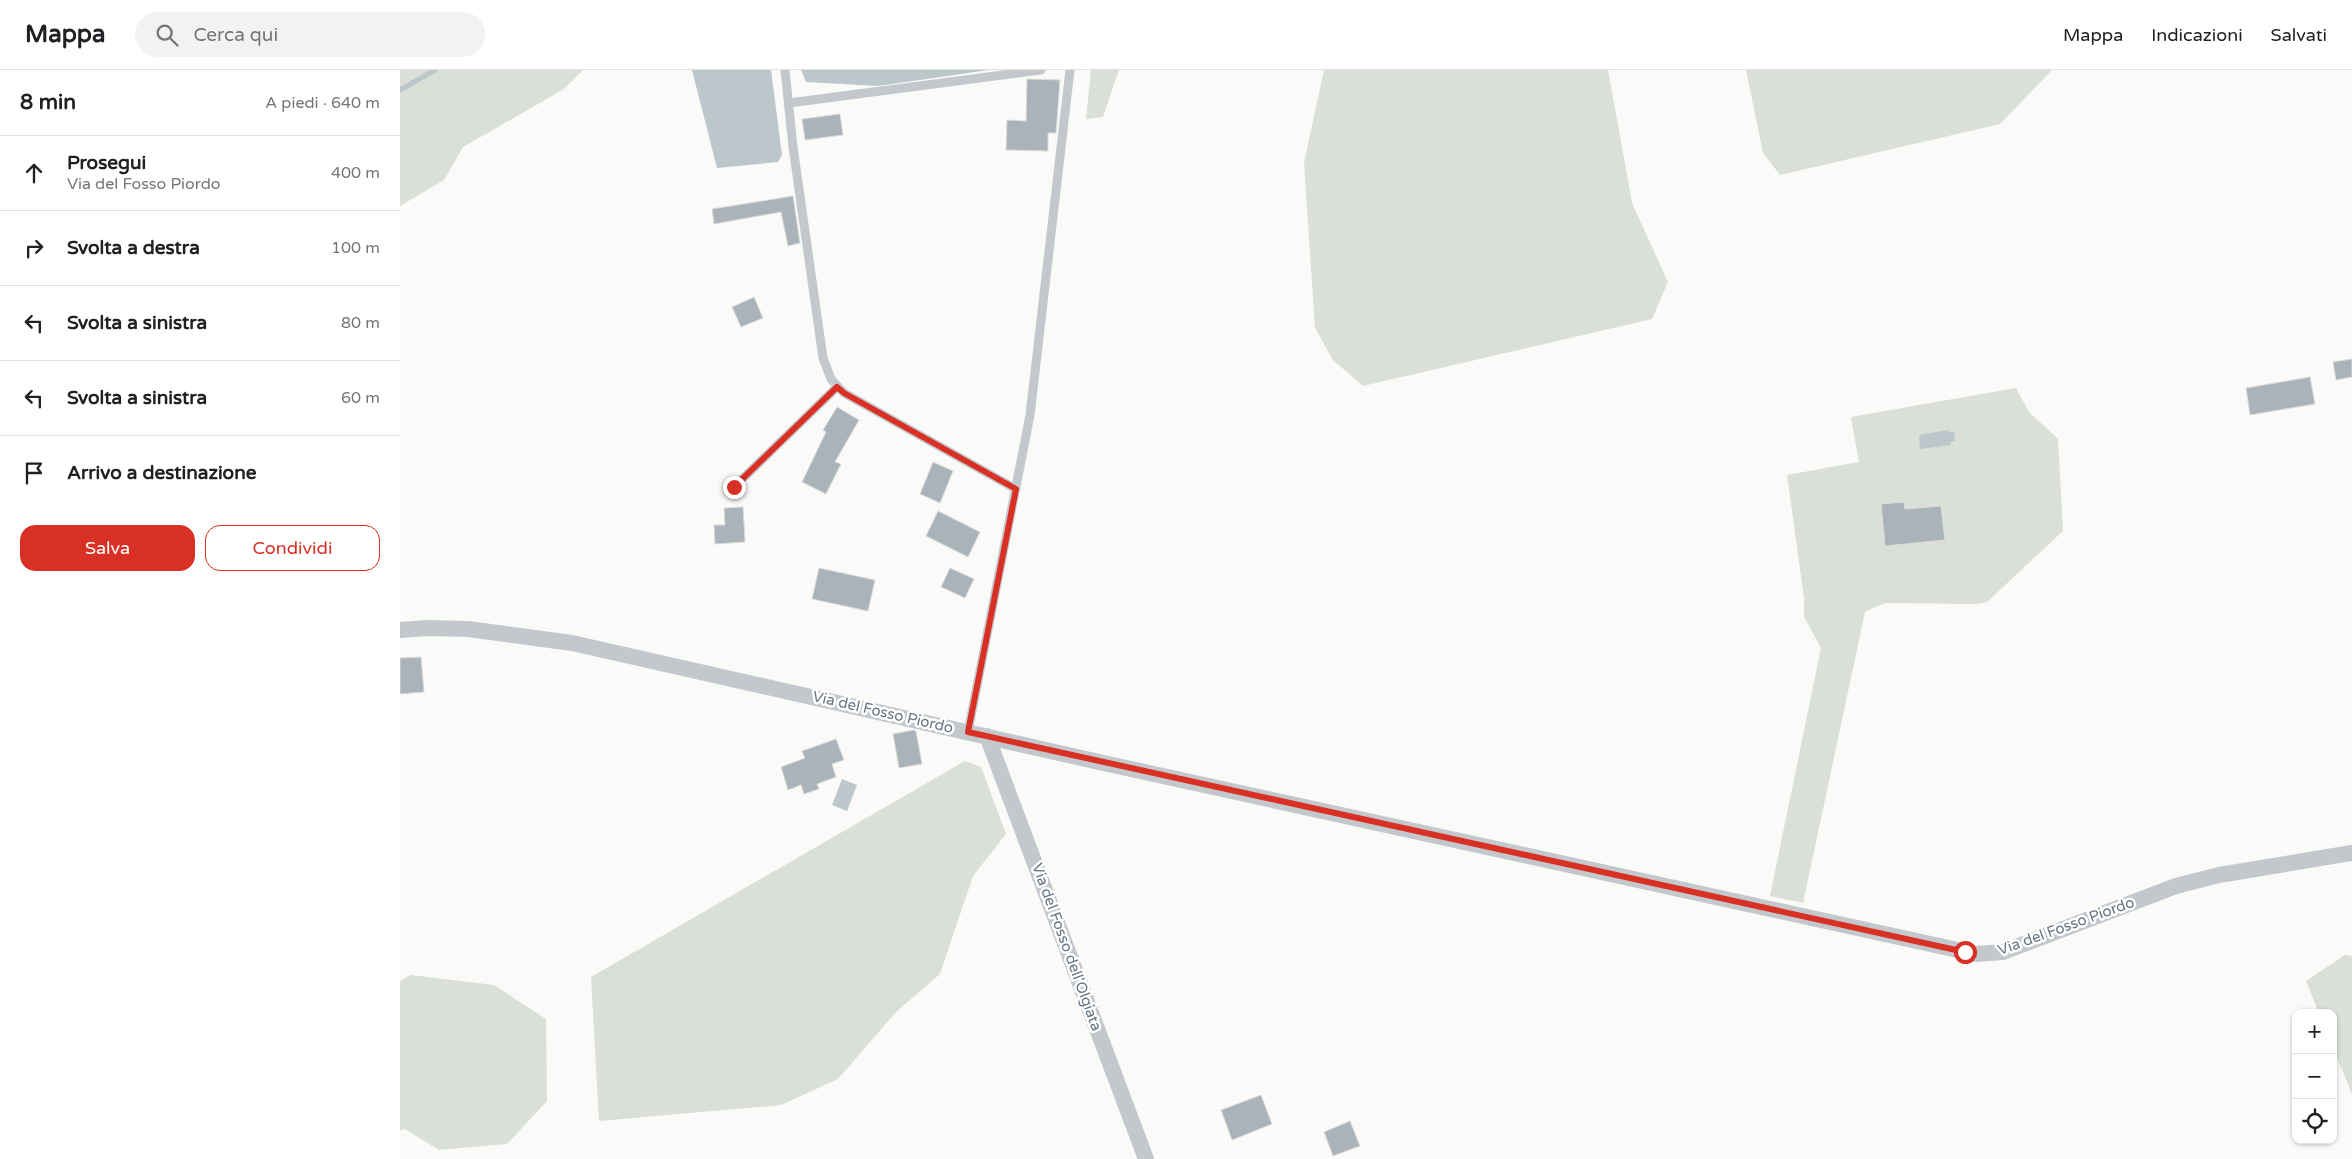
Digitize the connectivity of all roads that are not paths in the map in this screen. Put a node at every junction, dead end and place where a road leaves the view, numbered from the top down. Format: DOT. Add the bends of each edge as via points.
graph roads {
  1 [pos="785,70"];
  2 [pos="1041,70"];
  3 [pos="1070,70"];
  4 [pos="789,103"];
  5 [pos="837,387"];
  6 [pos="734,487"];
  7 [pos="1016,489"];
  8 [pos="400,630"];
  9 [pos="968,732"];
  10 [pos="987,736"];
  11 [pos="2352,852"];
  12 [pos="1146,1159"];
  1 -- 4 [label="lane"];
  2 -- 4 [label="lane"];
  3 -- 7 [label="lane" via="1030,415"];
  4 -- 5 [label="lane" via="823,358"];
  5 -- 6 [label="lane"];
  5 -- 7 [label="lane"];
  7 -- 9 [label="lane"];
  8 -- 9 [label="street, Via del Fosso Piordo" via="468,629 572,643"];
  9 -- 10 [label="street, Via del Fosso Piordo"];
  10 -- 11 [label="street, Via del Fosso Piordo" via="1981,954 2003,952 2188,882"];
  10 -- 12 [label="street, Via del Fosso dell'Olgiata"];
}
